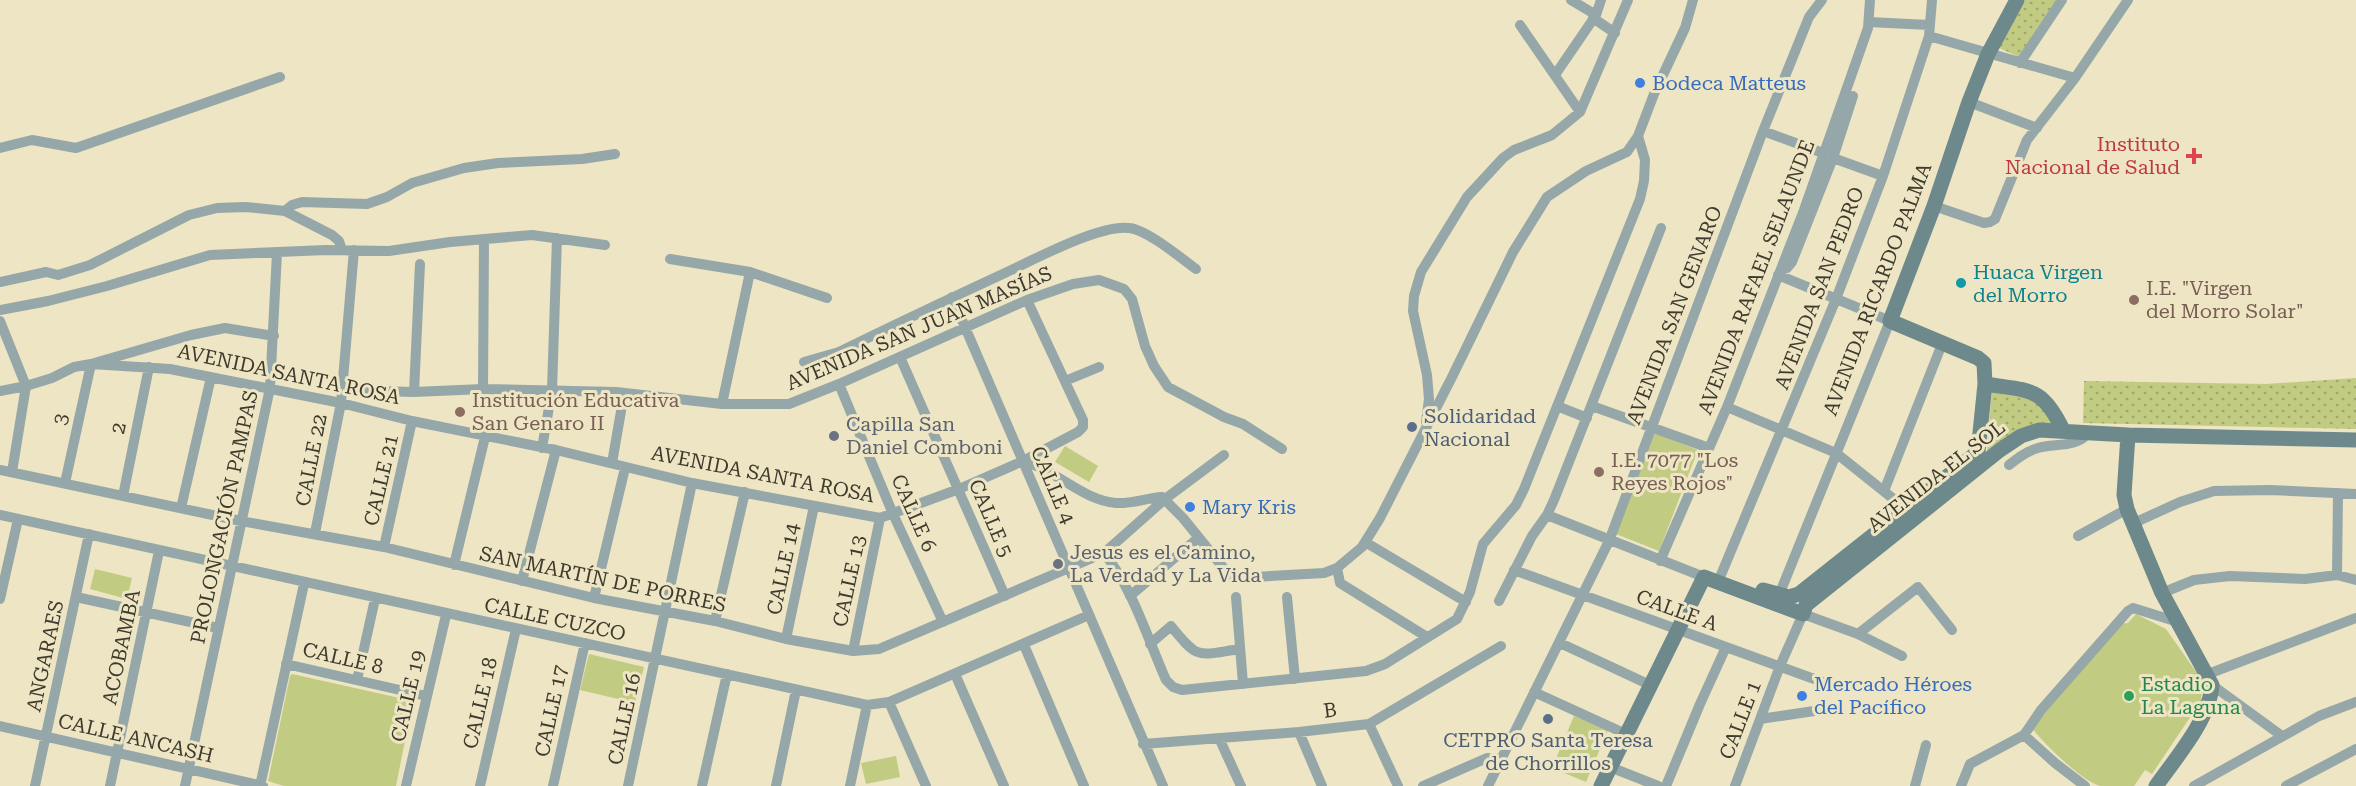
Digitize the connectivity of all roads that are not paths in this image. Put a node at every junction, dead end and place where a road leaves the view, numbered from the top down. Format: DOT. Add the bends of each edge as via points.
graph roads {
  1 [pos="1571,0"];
  2 [pos="1601,0"];
  3 [pos="1628,0"];
  4 [pos="1693,0"];
  5 [pos="1810,0"];
  6 [pos="1822,0"];
  7 [pos="1870,0"];
  8 [pos="1932,0"];
  9 [pos="2017,0"];
  10 [pos="2062,0"];
  11 [pos="2128,0"];
  12 [pos="1594,17"];
  13 [pos="1809,17"];
  14 [pos="1869,22"];
  15 [pos="1520,25"];
  16 [pos="1929,31"];
  17 [pos="1615,33"];
  18 [pos="1988,54"];
  19 [pos="2020,63"];
  20 [pos="1555,75"];
  21 [pos="280,77"];
  22 [pos="2075,78"];
  23 [pos="1853,96"];
  24 [pos="1969,102"];
  25 [pos="1580,112"];
  26 [pos="2037,128"];
  27 [pos="1763,131"];
  28 [pos="1638,136"];
  29 [pos="0,148"];
  30 [pos="615,154"];
  31 [pos="1828,156"];
  32 [pos="1883,176"];
  33 [pos="1934,206"];
  34 [pos="285,211"];
  35 [pos="1661,228"];
  36 [pos="557,237"];
  37 [pos="484,240"];
  38 [pos="605,245"];
  39 [pos="348,250"];
  40 [pos="277,253"];
  41 [pos="670,259"];
  42 [pos="420,264"];
  43 [pos="1196,269"];
  44 [pos="750,272"];
  45 [pos="1779,273"];
  46 [pos="0,282"];
  47 [pos="952,297"];
  48 [pos="827,298"];
  49 [pos="1836,299"];
  50 [pos="1027,300"];
  51 [pos="0,310"];
  52 [pos="0,321"];
  53 [pos="1890,321"];
  54 [pos="964,328"];
  55 [pos="274,336"];
  56 [pos="1942,344"];
  57 [pos="900,357"];
  58 [pos="804,362"];
  59 [pos="91,363"];
  60 [pos="149,367"];
  61 [pos="1098,367"];
  62 [pos="211,377"];
  63 [pos="1065,381"];
  64 [pos="839,384"];
  65 [pos="1985,384"];
  66 [pos="26,386"];
  67 [pos="270,388"];
  68 [pos="483,389"];
  69 [pos="342,390"];
  70 [pos="552,390"];
  71 [pos="0,391"];
  72 [pos="414,392"];
  73 [pos="624,393"];
  74 [pos="341,403"];
  75 [pos="722,404"];
  76 [pos="1557,406"];
  77 [pos="1592,406"];
  78 [pos="1727,407"];
  79 [pos="1587,418"];
  80 [pos="412,422"];
  81 [pos="1650,427"];
  82 [pos="1426,429"];
  83 [pos="1782,430"];
  84 [pos="2063,430"];
  85 [pos="2088,433"];
  86 [pos="2128,435"];
  87 [pos="485,437"];
  88 [pos="2356,440"];
  89 [pos="542,448"];
  90 [pos="1709,448"];
  91 [pos="1282,449"];
  92 [pos="556,450"];
  93 [pos="1836,453"];
  94 [pos="1224,454"];
  95 [pos="1023,461"];
  96 [pos="612,464"];
  97 [pos="2009,465"];
  98 [pos="625,468"];
  99 [pos="0,470"];
  100 [pos="12,472"];
  101 [pos="65,483"];
  102 [pos="692,483"];
  103 [pos="959,489"];
  104 [pos="1884,491"];
  105 [pos="745,492"];
  106 [pos="2338,493"];
  107 [pos="2356,494"];
  108 [pos="123,496"];
  109 [pos="1165,499"];
  110 [pos="814,506"];
  111 [pos="181,508"];
  112 [pos="1906,509"];
  113 [pos="893,514"];
  114 [pos="0,515"];
  115 [pos="1547,515"];
  116 [pos="2130,516"];
  117 [pos="880,518"];
  118 [pos="18,519"];
  119 [pos="241,521"];
  120 [pos="315,533"];
  121 [pos="89,534"];
  122 [pos="2078,536"];
  123 [pos="1198,538"];
  124 [pos="1609,541"];
  125 [pos="1365,542"];
  126 [pos="384,547"];
  127 [pos="159,551"];
  128 [pos="1104,553"];
  129 [pos="1660,561"];
  130 [pos="454,565"];
  131 [pos="232,568"];
  132 [pos="1068,568"];
  133 [pos="1337,568"];
  134 [pos="1514,570"];
  135 [pos="2337,575"];
  136 [pos="2356,580"];
  137 [pos="522,581"];
  138 [pos="1717,582"];
  139 [pos="304,584"];
  140 [pos="2162,593"];
  141 [pos="1583,595"];
  142 [pos="1779,595"];
  143 [pos="1005,596"];
  144 [pos="1130,596"];
  145 [pos="76,597"];
  146 [pos="1236,597"];
  147 [pos="1287,597"];
  148 [pos="594,598"];
  149 [pos="0,599"];
  150 [pos="375,599"];
  151 [pos="1466,602"];
  152 [pos="1499,602"];
  153 [pos="146,612"];
  154 [pos="666,612"];
  155 [pos="1803,614"];
  156 [pos="446,615"];
  157 [pos="1089,615"];
  158 [pos="2356,618"];
  159 [pos="715,621"];
  160 [pos="943,622"];
  161 [pos="2178,622"];
  162 [pos="218,628"];
  163 [pos="516,629"];
  164 [pos="1677,629"];
  165 [pos="1952,630"];
  166 [pos="1858,634"];
  167 [pos="1426,637"];
  168 [pos="786,639"];
  169 [pos="585,643"];
  170 [pos="1560,643"];
  171 [pos="1150,644"];
  172 [pos="1024,645"];
  173 [pos="1501,646"];
  174 [pos="1726,647"];
  175 [pos="1240,649"];
  176 [pos="853,651"];
  177 [pos="1902,656"];
  178 [pos="656,659"];
  179 [pos="286,663"];
  180 [pos="1780,666"];
  181 [pos="727,674"];
  182 [pos="956,674"];
  183 [pos="1295,679"];
  184 [pos="357,680"];
  185 [pos="2210,680"];
  186 [pos="1243,684"];
  187 [pos="1828,684"];
  188 [pos="1650,685"];
  189 [pos="796,690"];
  190 [pos="1534,692"];
  191 [pos="426,696"];
  192 [pos="889,702"];
  193 [pos="2356,702"];
  194 [pos="867,705"];
  195 [pos="1821,710"];
  196 [pos="1760,719"];
  197 [pos="1368,724"];
  198 [pos="0,726"];
  199 [pos="1299,732"];
  200 [pos="1626,734"];
  201 [pos="2024,735"];
  202 [pos="46,736"];
  203 [pos="2282,736"];
  204 [pos="1219,738"];
  205 [pos="1143,744"];
  206 [pos="1926,745"];
  207 [pos="2356,749"];
  208 [pos="117,752"];
  209 [pos="1501,759"];
  210 [pos="1611,767"];
  211 [pos="189,768"];
  212 [pos="35,786"];
  213 [pos="110,786"];
  214 [pos="185,786"];
  215 [pos="261,786"];
  216 [pos="406,786"];
  217 [pos="480,786"];
  218 [pos="553,786"];
  219 [pos="628,786"];
  220 [pos="702,786"];
  221 [pos="776,786"];
  222 [pos="850,786"];
  223 [pos="926,786"];
  224 [pos="1004,786"];
  225 [pos="1084,786"];
  226 [pos="1163,786"];
  227 [pos="1241,786"];
  228 [pos="1322,786"];
  229 [pos="1398,786"];
  230 [pos="1424,786"];
  231 [pos="1488,786"];
  232 [pos="1601,786"];
  233 [pos="1658,786"];
  234 [pos="1666,786"];
  235 [pos="1735,786"];
  236 [pos="1915,786"];
  237 [pos="1961,786"];
  238 [pos="2085,786"];
  239 [pos="2156,786"];
  240 [pos="2193,786"];
  241 [pos="2286,786"];
  1 -- 12 [label="street"];
  2 -- 12 [label="street"];
  3 -- 17 [label="street"];
  4 -- 28 [label="street" via="1685,28"];
  5 -- 13 [label="street"];
  6 -- 13 [label="street"];
  7 -- 14 [label="street, AVENIDA RAFAEL SELAUNDE"];
  8 -- 16 [label="street, AVENIDA SAN PEDRO"];
  9 -- 18 [label="street, AVENIDA RICARDO PALMA"];
  10 -- 19 [label="street"];
  11 -- 22 [label="street"];
  12 -- 17 [label="street"];
  12 -- 20 [label="street"];
  13 -- 27 [label="street, AVENIDA SAN GENARO"];
  14 -- 16 [label="street"];
  14 -- 31 [label="street, AVENIDA RAFAEL SELAUNDE"];
  15 -- 20 [label="street"];
  16 -- 18 [label="street"];
  16 -- 32 [label="street, AVENIDA SAN PEDRO"];
  17 -- 25 [label="street"];
  18 -- 19 [label="street"];
  18 -- 24 [label="street, AVENIDA RICARDO PALMA"];
  19 -- 22 [label="street"];
  20 -- 25 [label="street"];
  21 -- 29 [label="street" via="76,148 32,140"];
  22 -- 26 [label="street"];
  23 -- 31 [label="street"];
  24 -- 26 [label="street"];
  24 -- 33 [label="street, AVENIDA RICARDO PALMA"];
  25 -- 82 [label="street" via="1552,135 1503,158 1467,197 1421,272 1413,311 1429,399"];
  26 -- 33 [label="street" via="2023,149 1995,219 1984,223"];
  27 -- 31 [label="street"];
  27 -- 81 [label="street, AVENIDA SAN GENARO"];
  28 -- 76 [label="street" via="1645,160 1640,199"];
  28 -- 82 [label="street" via="1627,153 1586,171 1547,197 1512,252"];
  30 -- 34 [label="street" via="464,168 420,180 367,204 302,202"];
  31 -- 32 [label="street"];
  31 -- 45 [label="street, AVENIDA RAFAEL SELAUNDE"];
  32 -- 49 [label="street, AVENIDA SAN PEDRO"];
  33 -- 53 [label="street, AVENIDA RICARDO PALMA"];
  34 -- 39 [label="street" via="332,234"];
  34 -- 46 [label="street" via="234,207 194,213 90,265"];
  35 -- 77 [label="street"];
  36 -- 37 [label="street" via="532,235"];
  36 -- 38 [label="street"];
  36 -- 70 [label="street"];
  37 -- 39 [label="street" via="389,251"];
  37 -- 68 [label="street"];
  39 -- 40 [label="street"];
  39 -- 69 [label="street, CALLE 22"];
  40 -- 51 [label="street" via="204,256 108,286"];
  40 -- 55 [label="street, PROLONGACIÓN PAMPAS"];
  41 -- 44 [label="street"];
  42 -- 72 [label="street"];
  43 -- 47 [label="street" via="1134,229 1119,228 1051,250"];
  44 -- 48 [label="street"];
  44 -- 75 [label="street"];
  45 -- 49 [label="street"];
  45 -- 78 [label="street, AVENIDA RAFAEL SELAUNDE"];
  47 -- 54 [label="street, CALLE 4"];
  47 -- 58 [label="street" via="839,352"];
  49 -- 53 [label="street"];
  49 -- 83 [label="street, AVENIDA SAN PEDRO"];
  50 -- 54 [label="street, AVENIDA SAN JUAN MASÍAS"];
  50 -- 63 [label="street"];
  50 -- 91 [label="street, AVENIDA SAN JUAN MASÍAS" via="1086,281 1099,280 1124,289 1132,299 1145,346 1168,387 1243,424"];
  52 -- 66 [label="street"];
  53 -- 56 [label="street"];
  53 -- 93 [label="street, AVENIDA RICARDO PALMA"];
  54 -- 57 [label="street, AVENIDA SAN JUAN MASÍAS"];
  54 -- 95 [label="street, CALLE 4"];
  55 -- 59 [label="street" via="225,328"];
  55 -- 67 [label="street, PROLONGACIÓN PAMPAS"];
  56 -- 65 [label="street" via="1984,363"];
  56 -- 104 [label="street"];
  57 -- 64 [label="street, AVENIDA SAN JUAN MASÍAS"];
  57 -- 103 [label="street, CALLE 5"];
  59 -- 60 [label="street, AVENIDA SANTA ROSA"];
  59 -- 66 [label="street, AVENIDA SANTA ROSA"];
  59 -- 101 [label="street, 3"];
  60 -- 62 [label="street, AVENIDA SANTA ROSA"];
  60 -- 108 [label="street, 2"];
  61 -- 63 [label="street"];
  62 -- 67 [label="street, AVENIDA SANTA ROSA"];
  62 -- 111 [label="street"];
  63 -- 95 [label="street, AVENIDA SANTA ROSA" via="1083,427"];
  64 -- 75 [label="street, AVENIDA SAN JUAN MASÍAS" via="789,404"];
  64 -- 113 [label="street, CALLE 6"];
  65 -- 84 [label="street" via="2029,391 2042,398"];
  65 -- 112 [label="street" via="1978,452"];
  66 -- 71 [label="street, AVENIDA SANTA ROSA"];
  66 -- 100 [label="street"];
  67 -- 74 [label="street, AVENIDA SANTA ROSA"];
  67 -- 119 [label="street, PROLONGACIÓN PAMPAS"];
  68 -- 70 [label="street, AVENIDA SAN JUAN MASÍAS"];
  68 -- 72 [label="street, AVENIDA SAN JUAN MASÍAS"];
  69 -- 72 [label="street, AVENIDA SAN JUAN MASÍAS"];
  69 -- 74 [label="street, CALLE 22"];
  70 -- 73 [label="street, AVENIDA SAN JUAN MASÍAS"];
  70 -- 89 [label="street"];
  73 -- 75 [label="street, AVENIDA SAN JUAN MASÍAS"];
  73 -- 96 [label="street"];
  74 -- 80 [label="street, AVENIDA SANTA ROSA"];
  74 -- 120 [label="street, CALLE 22"];
  76 -- 79 [label="street"];
  76 -- 151 [label="street" via="1516,505 1483,544"];
  77 -- 79 [label="street"];
  77 -- 81 [label="street"];
  78 -- 83 [label="street"];
  78 -- 90 [label="street, AVENIDA RAFAEL SELAUNDE"];
  79 -- 115 [label="street"];
  80 -- 87 [label="street, AVENIDA SANTA ROSA"];
  80 -- 126 [label="street, CALLE 21"];
  81 -- 90 [label="street"];
  81 -- 124 [label="street, AVENIDA SAN GENARO"];
  82 -- 125 [label="street"];
  83 -- 93 [label="street"];
  83 -- 138 [label="street, AVENIDA SAN PEDRO"];
  84 -- 85 [label="street, AVENIDA EL SOL"];
  84 -- 155 [label="street, AVENIDA EL SOL" via="2039,430 2000,450 1806,605"];
  85 -- 86 [label="street, AVENIDA EL SOL"];
  85 -- 97 [label="street" via="2080,440 2028,451"];
  86 -- 88 [label="street, AVENIDA EL SOL"];
  86 -- 116 [label="street" via="2124,495"];
  87 -- 89 [label="street, AVENIDA SANTA ROSA"];
  87 -- 130 [label="street"];
  89 -- 92 [label="street, AVENIDA SANTA ROSA"];
  90 -- 129 [label="street, AVENIDA RAFAEL SELAUNDE"];
  92 -- 96 [label="street, AVENIDA SANTA ROSA"];
  92 -- 137 [label="street"];
  93 -- 104 [label="street"];
  93 -- 142 [label="street, AVENIDA RICARDO PALMA"];
  94 -- 109 [label="street, SAN MARTÍN DE PORRES"];
  95 -- 103 [label="street, AVENIDA SANTA ROSA"];
  95 -- 109 [label="street" via="1036,464 1096,498 1114,503"];
  95 -- 132 [label="street, CALLE 4"];
  96 -- 98 [label="street, AVENIDA SANTA ROSA"];
  98 -- 102 [label="street, AVENIDA SANTA ROSA"];
  98 -- 148 [label="street"];
  99 -- 100 [label="street, SAN MARTÍN DE PORRES"];
  100 -- 101 [label="street, SAN MARTÍN DE PORRES"];
  101 -- 108 [label="street, SAN MARTÍN DE PORRES"];
  102 -- 105 [label="street, AVENIDA SANTA ROSA"];
  102 -- 154 [label="street, CALLE 16"];
  103 -- 113 [label="street, AVENIDA SANTA ROSA"];
  103 -- 143 [label="street, CALLE 5"];
  104 -- 112 [label="street"];
  105 -- 110 [label="street, AVENIDA SANTA ROSA"];
  105 -- 159 [label="street"];
  106 -- 107 [label="street"];
  106 -- 116 [label="street" via="2214,491"];
  106 -- 135 [label="street"];
  108 -- 111 [label="street, SAN MARTÍN DE PORRES"];
  109 -- 123 [label="street"];
  109 -- 128 [label="street, SAN MARTÍN DE PORRES"];
  110 -- 117 [label="street, AVENIDA SANTA ROSA"];
  110 -- 168 [label="street, CALLE 14"];
  111 -- 119 [label="street, SAN MARTÍN DE PORRES"];
  112 -- 142 [label="street" via="1799,594"];
  113 -- 117 [label="street, AVENIDA SANTA ROSA"];
  113 -- 160 [label="street, CALLE 6"];
  114 -- 118 [label="street, CALLE CUZCO"];
  115 -- 124 [label="street"];
  115 -- 134 [label="street"];
  116 -- 122 [label="street"];
  116 -- 140 [label="street"];
  117 -- 176 [label="street, CALLE 13"];
  118 -- 121 [label="street, CALLE CUZCO"];
  118 -- 149 [label="street"];
  119 -- 120 [label="street, SAN MARTÍN DE PORRES"];
  119 -- 131 [label="street, PROLONGACIÓN PAMPAS"];
  120 -- 126 [label="street, SAN MARTÍN DE PORRES"];
  121 -- 127 [label="street, CALLE CUZCO"];
  121 -- 145 [label="street, ANGARAES"];
  123 -- 133 [label="street" via="1224,571 1237,578 1324,573"];
  123 -- 144 [label="street"];
  124 -- 129 [label="street"];
  124 -- 141 [label="street, AVENIDA SAN GENARO"];
  125 -- 133 [label="street"];
  125 -- 151 [label="street"];
  126 -- 130 [label="street, SAN MARTÍN DE PORRES"];
  127 -- 131 [label="street, CALLE CUZCO"];
  127 -- 153 [label="street, ACOBAMBA"];
  128 -- 132 [label="street, SAN MARTÍN DE PORRES"];
  128 -- 144 [label="street"];
  129 -- 138 [label="street"];
  130 -- 137 [label="street, SAN MARTÍN DE PORRES"];
  131 -- 139 [label="street, CALLE CUZCO"];
  131 -- 162 [label="street, PROLONGACIÓN PAMPAS"];
  132 -- 143 [label="street, SAN MARTÍN DE PORRES"];
  132 -- 157 [label="street, CALLE 4"];
  133 -- 167 [label="street" via="1340,583"];
  134 -- 141 [label="street, CALLE A"];
  134 -- 152 [label="street"];
  135 -- 136 [label="street"];
  135 -- 140 [label="street" via="2305,579 2230,576 2194,580"];
  137 -- 148 [label="street, SAN MARTÍN DE PORRES"];
  138 -- 142 [label="street"];
  138 -- 155 [label="street"];
  138 -- 164 [label="street"];
  139 -- 150 [label="street, CALLE CUZCO"];
  139 -- 179 [label="street"];
  140 -- 161 [label="street"];
  141 -- 164 [label="street, CALLE A"];
  141 -- 170 [label="street, AVENIDA SAN GENARO"];
  143 -- 160 [label="street, SAN MARTÍN DE PORRES"];
  144 -- 171 [label="street"];
  145 -- 153 [label="street"];
  145 -- 202 [label="street, ANGARAES"];
  146 -- 175 [label="street"];
  147 -- 183 [label="street"];
  148 -- 154 [label="street, SAN MARTÍN DE PORRES"];
  150 -- 156 [label="street, CALLE CUZCO"];
  150 -- 184 [label="street"];
  151 -- 167 [label="street" via="1457,619"];
  153 -- 162 [label="street"];
  153 -- 208 [label="street, ACOBAMBA"];
  154 -- 159 [label="street, SAN MARTÍN DE PORRES"];
  154 -- 178 [label="street, CALLE 16"];
  155 -- 166 [label="street"];
  155 -- 180 [label="street, AVENIDA EL SOL"];
  156 -- 163 [label="street, CALLE CUZCO"];
  156 -- 191 [label="street, CALLE 19"];
  157 -- 172 [label="street, CALLE CUZCO"];
  157 -- 205 [label="street, CALLE 4"];
  158 -- 185 [label="street"];
  159 -- 168 [label="street, SAN MARTÍN DE PORRES"];
  160 -- 176 [label="street, SAN MARTÍN DE PORRES" via="879,649"];
  161 -- 185 [label="street"];
  161 -- 201 [label="street" via="2133,608 2128,611"];
  162 -- 211 [label="street, PROLONGACIÓN PAMPAS"];
  163 -- 169 [label="street, CALLE CUZCO"];
  163 -- 217 [label="street, CALLE 18"];
  164 -- 174 [label="street, CALLE A"];
  164 -- 188 [label="street"];
  165 -- 166 [label="street" via="1918,587"];
  166 -- 177 [label="street"];
  167 -- 183 [label="street" via="1385,664 1366,671"];
  168 -- 176 [label="street, SAN MARTÍN DE PORRES"];
  169 -- 178 [label="street, CALLE CUZCO"];
  169 -- 218 [label="street, CALLE 17"];
  170 -- 188 [label="street"];
  170 -- 190 [label="street, AVENIDA SAN GENARO"];
  171 -- 175 [label="street" via="1171,626 1187,646 1201,655"];
  171 -- 186 [label="street" via="1173,687 1182,690"];
  172 -- 182 [label="street, CALLE CUZCO"];
  172 -- 225 [label="street"];
  173 -- 197 [label="street, B"];
  174 -- 180 [label="street, CALLE A"];
  174 -- 234 [label="street"];
  175 -- 186 [label="street"];
  178 -- 181 [label="street, CALLE CUZCO"];
  178 -- 219 [label="street, CALLE 16"];
  179 -- 184 [label="street, CALLE 8"];
  179 -- 215 [label="street"];
  180 -- 187 [label="street, CALLE A"];
  180 -- 196 [label="street, CALLE 1"];
  181 -- 189 [label="street, CALLE CUZCO"];
  181 -- 220 [label="street"];
  182 -- 192 [label="street, CALLE CUZCO"];
  182 -- 224 [label="street"];
  183 -- 186 [label="street"];
  184 -- 191 [label="street, CALLE 8"];
  185 -- 203 [label="street"];
  185 -- 239 [label="street" via="2211,697 2200,721"];
  188 -- 200 [label="street"];
  189 -- 194 [label="street, CALLE CUZCO"];
  189 -- 221 [label="street"];
  190 -- 200 [label="street"];
  190 -- 209 [label="street, AVENIDA SAN GENARO"];
  191 -- 216 [label="street, CALLE 19"];
  192 -- 194 [label="street, CALLE CUZCO"];
  192 -- 223 [label="street"];
  193 -- 203 [label="street"];
  194 -- 222 [label="street"];
  195 -- 196 [label="street"];
  196 -- 235 [label="street, CALLE 1"];
  197 -- 199 [label="street, B"];
  197 -- 229 [label="street"];
  198 -- 202 [label="street, CALLE ANCASH"];
  199 -- 204 [label="street, B"];
  199 -- 228 [label="street"];
  200 -- 210 [label="street"];
  201 -- 237 [label="street" via="1970,764"];
  201 -- 238 [label="street"];
  202 -- 208 [label="street, CALLE ANCASH"];
  202 -- 212 [label="street, ANGARAES"];
  203 -- 240 [label="street"];
  204 -- 205 [label="street, B"];
  204 -- 227 [label="street"];
  205 -- 226 [label="street, CALLE 4"];
  206 -- 236 [label="street"];
  207 -- 241 [label="street"];
  208 -- 211 [label="street, CALLE ANCASH"];
  208 -- 213 [label="street, ACOBAMBA"];
  209 -- 230 [label="street" via="1486,758"];
  209 -- 231 [label="street, AVENIDA SAN GENARO"];
  210 -- 232 [label="street"];
  210 -- 233 [label="street"];
  211 -- 214 [label="street, PROLONGACIÓN PAMPAS"];
  211 -- 215 [label="street, CALLE ANCASH"];
}
